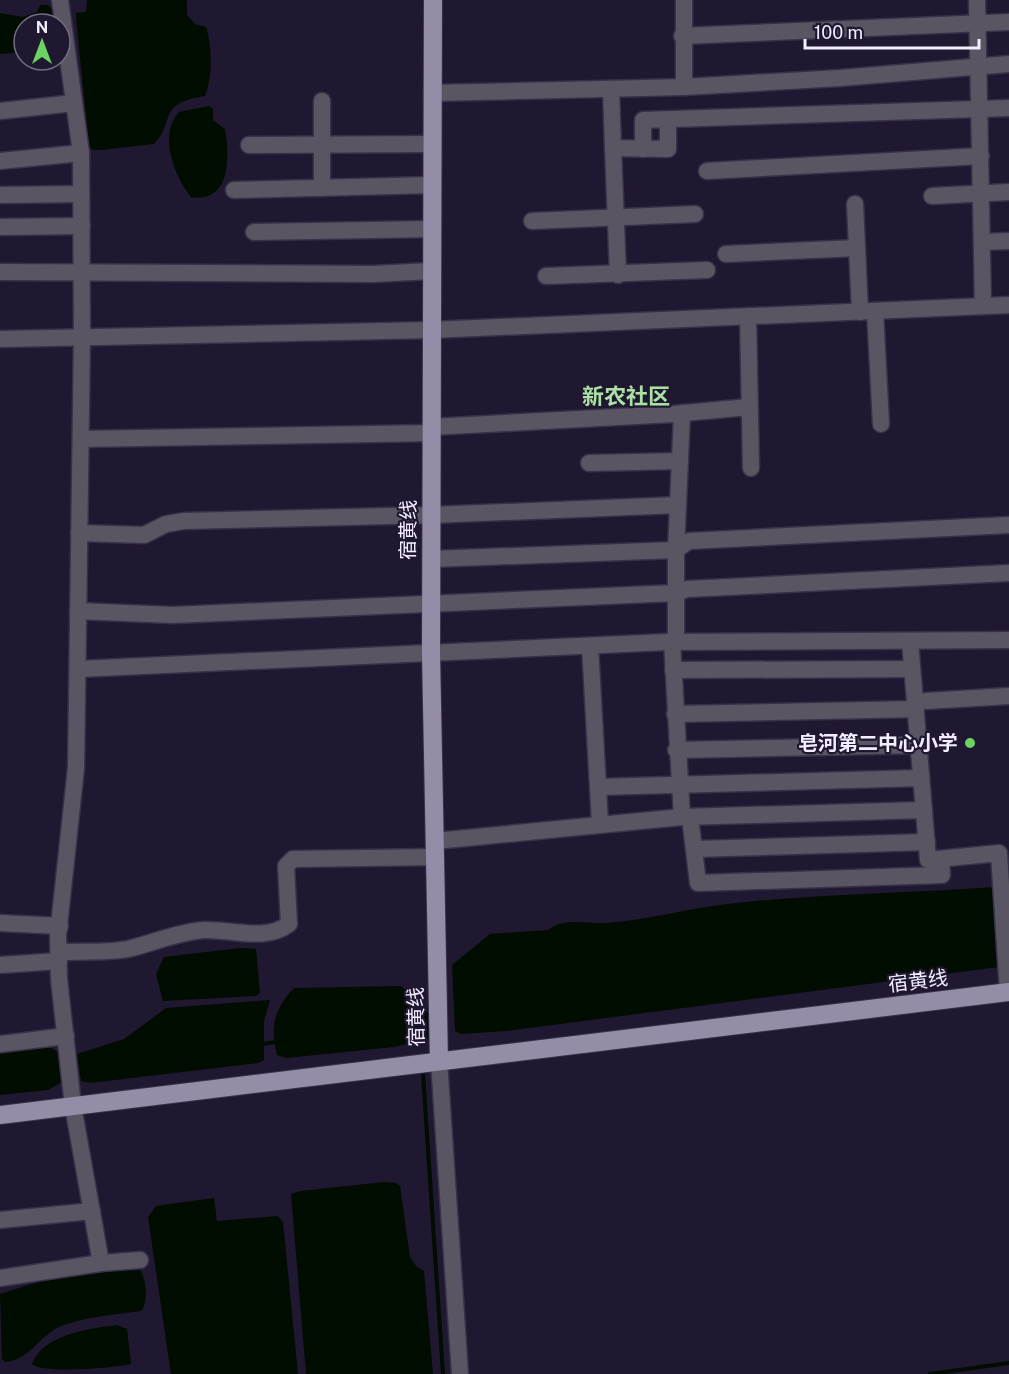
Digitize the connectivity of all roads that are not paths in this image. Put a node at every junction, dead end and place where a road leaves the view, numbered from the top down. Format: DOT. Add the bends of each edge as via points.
graph roads {
  1 [pos="60,0"];
  2 [pos="432,0"];
  3 [pos="684,0"];
  4 [pos="977,0"];
  5 [pos="1009,22"];
  6 [pos="979,23"];
  7 [pos="682,36"];
  8 [pos="1009,64"];
  9 [pos="979,66"];
  10 [pos="684,87"];
  11 [pos="611,88"];
  12 [pos="432,93"];
  13 [pos="322,101"];
  14 [pos="74,103"];
  15 [pos="1009,108"];
  16 [pos="980,109"];
  17 [pos="0,111"];
  18 [pos="668,121"];
  19 [pos="322,144"];
  20 [pos="432,144"];
  21 [pos="249,145"];
  22 [pos="613,148"];
  23 [pos="644,148"];
  24 [pos="81,153"];
  25 [pos="981,156"];
  26 [pos="0,161"];
  27 [pos="707,171"];
  28 [pos="432,185"];
  29 [pos="322,188"];
  30 [pos="234,190"];
  31 [pos="1009,192"];
  32 [pos="81,194"];
  33 [pos="982,194"];
  34 [pos="0,195"];
  35 [pos="932,196"];
  36 [pos="855,204"];
  37 [pos="696,214"];
  38 [pos="615,217"];
  39 [pos="532,221"];
  40 [pos="82,226"];
  41 [pos="0,227"];
  42 [pos="431,229"];
  43 [pos="254,232"];
  44 [pos="1009,241"];
  45 [pos="982,242"];
  46 [pos="857,248"];
  47 [pos="726,254"];
  48 [pos="707,270"];
  49 [pos="431,271"];
  50 [pos="0,272"];
  51 [pos="82,273"];
  52 [pos="618,274"];
  53 [pos="546,276"];
  54 [pos="1009,305"];
  55 [pos="983,306"];
  56 [pos="867,311"];
  57 [pos="748,316"];
  58 [pos="431,330"];
  59 [pos="82,337"];
  60 [pos="0,339"];
  61 [pos="749,407"];
  62 [pos="682,413"];
  63 [pos="881,424"];
  64 [pos="431,430"];
  65 [pos="81,438"];
  66 [pos="680,461"];
  67 [pos="589,463"];
  68 [pos="751,468"];
  69 [pos="678,505"];
  70 [pos="431,515"];
  71 [pos="1009,525"];
  72 [pos="80,533"];
  73 [pos="676,550"];
  74 [pos="431,559"];
  75 [pos="1009,573"];
  76 [pos="676,593"];
  77 [pos="431,604"];
  78 [pos="78,611"];
  79 [pos="910,640"];
  80 [pos="1009,640"];
  81 [pos="674,642"];
  82 [pos="590,646"];
  83 [pos="431,653"];
  84 [pos="78,669"];
  85 [pos="912,669"];
  86 [pos="673,670"];
  87 [pos="1009,696"];
  88 [pos="921,705"];
  89 [pos="675,714"];
  90 [pos="919,745"];
  91 [pos="676,750"];
  92 [pos="921,778"];
  93 [pos="679,785"];
  94 [pos="598,787"];
  95 [pos="924,810"];
  96 [pos="686,817"];
  97 [pos="600,823"];
  98 [pos="927,842"];
  99 [pos="435,849"];
  100 [pos="694,849"];
  101 [pos="1004,853"];
  102 [pos="941,859"];
  103 [pos="0,923"];
  104 [pos="60,926"];
  105 [pos="59,957"];
  106 [pos="0,965"];
  107 [pos="1008,992"];
  108 [pos="66,1036"];
  109 [pos="0,1044"];
  110 [pos="439,1061"];
  111 [pos="73,1106"];
  112 [pos="0,1115"];
  113 [pos="92,1210"];
  114 [pos="0,1220"];
  115 [pos="140,1260"];
  116 [pos="101,1263"];
  117 [pos="0,1278"];
  118 [pos="460,1374"];
  1 -- 14 [label="street"];
  2 -- 12 [label="main road, 宿黄线"];
  3 -- 7 [label="street"];
  4 -- 6 [label="street"];
  5 -- 6 [label="street"];
  6 -- 7 [label="street"];
  6 -- 9 [label="street"];
  7 -- 10 [label="street"];
  8 -- 9 [label="street"];
  9 -- 10 [label="street"];
  9 -- 16 [label="street"];
  10 -- 11 [label="street"];
  11 -- 12 [label="street"];
  11 -- 22 [label="street"];
  12 -- 20 [label="main road, 宿黄线"];
  13 -- 19 [label="street"];
  14 -- 17 [label="street"];
  14 -- 24 [label="street"];
  15 -- 16 [label="street"];
  16 -- 18 [label="street"];
  16 -- 25 [label="street"];
  18 -- 23 [label="street" via="668,149"];
  18 -- 23 [label="street" via="643,120"];
  19 -- 20 [label="street"];
  19 -- 21 [label="street"];
  19 -- 29 [label="street"];
  20 -- 28 [label="main road, 宿黄线"];
  22 -- 23 [label="street"];
  22 -- 38 [label="street"];
  24 -- 26 [label="street"];
  24 -- 32 [label="street"];
  25 -- 27 [label="street"];
  25 -- 33 [label="street"];
  28 -- 29 [label="street"];
  28 -- 42 [label="main road, 宿黄线"];
  29 -- 30 [label="street"];
  31 -- 33 [label="street"];
  32 -- 34 [label="street"];
  32 -- 40 [label="street"];
  33 -- 35 [label="street"];
  33 -- 45 [label="street"];
  36 -- 46 [label="street"];
  37 -- 38 [label="street"];
  38 -- 39 [label="street"];
  38 -- 52 [label="street"];
  40 -- 41 [label="street"];
  40 -- 51 [label="street"];
  42 -- 43 [label="street"];
  42 -- 49 [label="main road, 宿黄线"];
  44 -- 45 [label="street"];
  45 -- 55 [label="street"];
  46 -- 47 [label="street"];
  46 -- 56 [label="street"];
  48 -- 52 [label="street"];
  49 -- 51 [label="street"];
  49 -- 58 [label="main road, 宿黄线"];
  50 -- 51 [label="street"];
  51 -- 59 [label="street"];
  52 -- 53 [label="street"];
  54 -- 55 [label="street"];
  55 -- 56 [label="street"];
  56 -- 57 [label="street"];
  56 -- 63 [label="street"];
  57 -- 58 [label="street"];
  57 -- 61 [label="street"];
  58 -- 59 [label="street"];
  58 -- 64 [label="main road, 宿黄线"];
  59 -- 60 [label="street"];
  59 -- 65 [label="street"];
  61 -- 62 [label="street"];
  61 -- 68 [label="street"];
  62 -- 64 [label="street"];
  62 -- 66 [label="street"];
  64 -- 65 [label="street"];
  64 -- 70 [label="main road, 宿黄线"];
  65 -- 72 [label="street"];
  66 -- 67 [label="street"];
  66 -- 69 [label="street"];
  69 -- 70 [label="street"];
  69 -- 73 [label="street"];
  70 -- 72 [label="street" via="184,521 166,524 144,535"];
  70 -- 74 [label="main road, 宿黄线"];
  71 -- 73 [label="street" via="689,541"];
  72 -- 78 [label="street"];
  73 -- 74 [label="street"];
  73 -- 76 [label="street"];
  74 -- 77 [label="main road, 宿黄线"];
  75 -- 76 [label="street" via="687,589"];
  76 -- 77 [label="street"];
  76 -- 81 [label="street"];
  77 -- 78 [label="street" via="173,615"];
  77 -- 83 [label="main road, 宿黄线"];
  78 -- 84 [label="street"];
  79 -- 80 [label="street"];
  79 -- 81 [label="street"];
  79 -- 85 [label="street"];
  81 -- 82 [label="street"];
  81 -- 86 [label="street"];
  82 -- 83 [label="street"];
  82 -- 94 [label="street"];
  83 -- 84 [label="street"];
  83 -- 99 [label="main road, 宿黄线"];
  84 -- 104 [label="street" via="73,815"];
  85 -- 86 [label="street"];
  85 -- 88 [label="street"];
  86 -- 89 [label="street"];
  87 -- 88 [label="street"];
  88 -- 89 [label="street"];
  88 -- 90 [label="street"];
  89 -- 91 [label="street"];
  90 -- 91 [label="street"];
  90 -- 92 [label="street"];
  91 -- 93 [label="street"];
  92 -- 93 [label="street"];
  92 -- 95 [label="street"];
  93 -- 94 [label="street"];
  93 -- 96 [label="street"];
  94 -- 97 [label="street"];
  95 -- 96 [label="street"];
  95 -- 98 [label="street"];
  96 -- 97 [label="street"];
  96 -- 100 [label="street"];
  97 -- 99 [label="street"];
  98 -- 100 [label="street"];
  98 -- 102 [label="street" via="928,860"];
  99 -- 105 [label="street" via="293,859 286,866 289,924 281,930 266,934 204,930 126,949"];
  99 -- 110 [label="main road, 宿黄线"];
  100 -- 102 [label="street" via="698,884 942,875"];
  101 -- 102 [label="street"];
  101 -- 107 [label="street"];
  103 -- 104 [label="street"];
  104 -- 105 [label="street"];
  105 -- 106 [label="street"];
  105 -- 108 [label="street"];
  107 -- 110 [label="main road, 宿黄线"];
  108 -- 109 [label="street"];
  108 -- 111 [label="street"];
  110 -- 111 [label="main road, 宿黄线"];
  110 -- 118 [label="street"];
  111 -- 112 [label="main road, 宿黄线"];
  111 -- 113 [label="street"];
  113 -- 114 [label="street"];
  113 -- 116 [label="street"];
  115 -- 116 [label="street"];
  116 -- 117 [label="street"];
}
